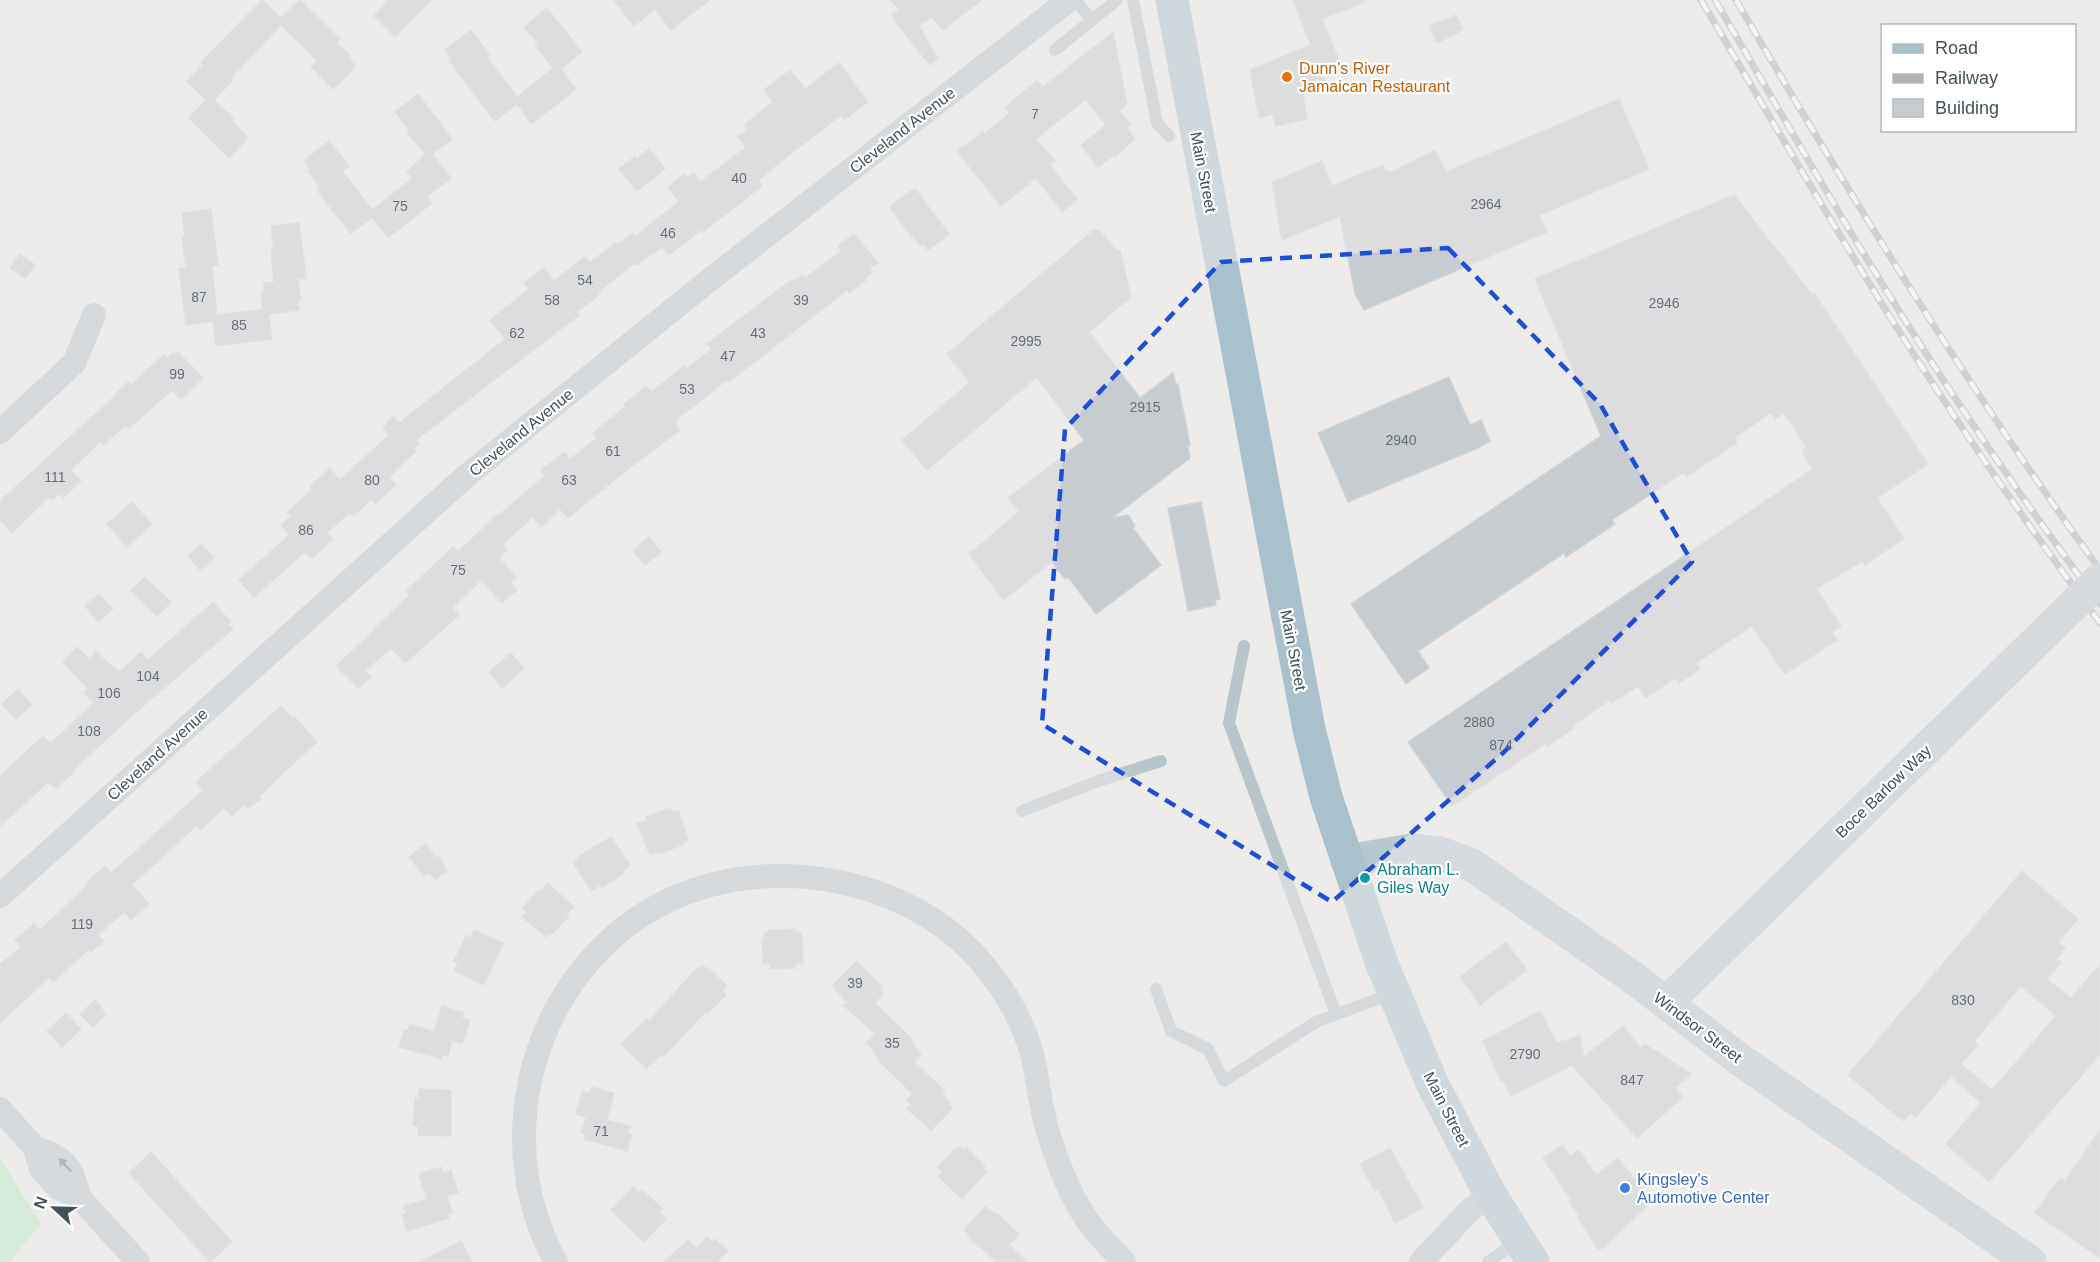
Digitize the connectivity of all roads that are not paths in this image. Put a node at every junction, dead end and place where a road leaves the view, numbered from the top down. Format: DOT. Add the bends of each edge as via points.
graph roads {
  1 [pos="1069,0"];
  2 [pos="1075,0"];
  3 [pos="1117,0"];
  4 [pos="1132,0"];
  5 [pos="1172,0"];
  6 [pos="1092,20"];
  7 [pos="1054,50"];
  8 [pos="1169,136"];
  9 [pos="94,315"];
  10 [pos="0,432"];
  11 [pos="2100,579"];
  12 [pos="1244,646"];
  13 [pos="1161,760"];
  14 [pos="1022,811"];
  15 [pos="1347,861"];
  16 [pos="0,896"];
  17 [pos="1156,989"];
  18 [pos="1394,992"];
  19 [pos="1666,1003"];
  20 [pos="1336,1014"];
  21 [pos="0,1109"];
  22 [pos="1490,1194"];
  23 [pos="1526,1251"];
  24 [pos="138,1262"];
  25 [pos="556,1262"];
  26 [pos="1124,1262"];
  27 [pos="1421,1262"];
  28 [pos="1488,1262"];
  29 [pos="2030,1262"];
  1 -- 16 [label="street, Cleveland Avenue" via="707,282 465,477"];
  2 -- 6 [label="lane"];
  3 -- 6 [label="lane"];
  4 -- 8 [label="lane" via="1157,123"];
  5 -- 15 [label="main road, Main Street" via="1307,718"];
  6 -- 7 [label="lane"];
  9 -- 10 [label="street" via="74,363"];
  11 -- 19 [label="main road, Boce Barlow Way, bridge"];
  12 -- 20 [label="lane" via="1229,723"];
  13 -- 14 [label="lane"];
  15 -- 18 [label="main road, Main Street"];
  15 -- 19 [label="main road, Windsor Street" via="1412,850 1456,858 1495,879"];
  17 -- 20 [label="lane" via="1171,1031 1208,1049 1224,1081 1316,1022"];
  18 -- 20 [label="lane"];
  18 -- 22 [label="main road, Main Street" via="1432,1083"];
  19 -- 29 [label="main road, Windsor Street" via="1739,1059"];
  21 -- 24 [label="street" via="35,1148 41,1169 58,1188 79,1197"];
  22 -- 23 [label="main road, Main Street"];
  22 -- 27 [label="street"];
  23 -- 28 [label="lane"];
  25 -- 26 [label="street" via="538,1227 523,1128 530,1076 539,1047 568,987 625,927 678,897 743,878 801,875 880,893 917,910 947,929 989,970 1021,1021 1046,1125 1070,1190 1093,1228"];
}
